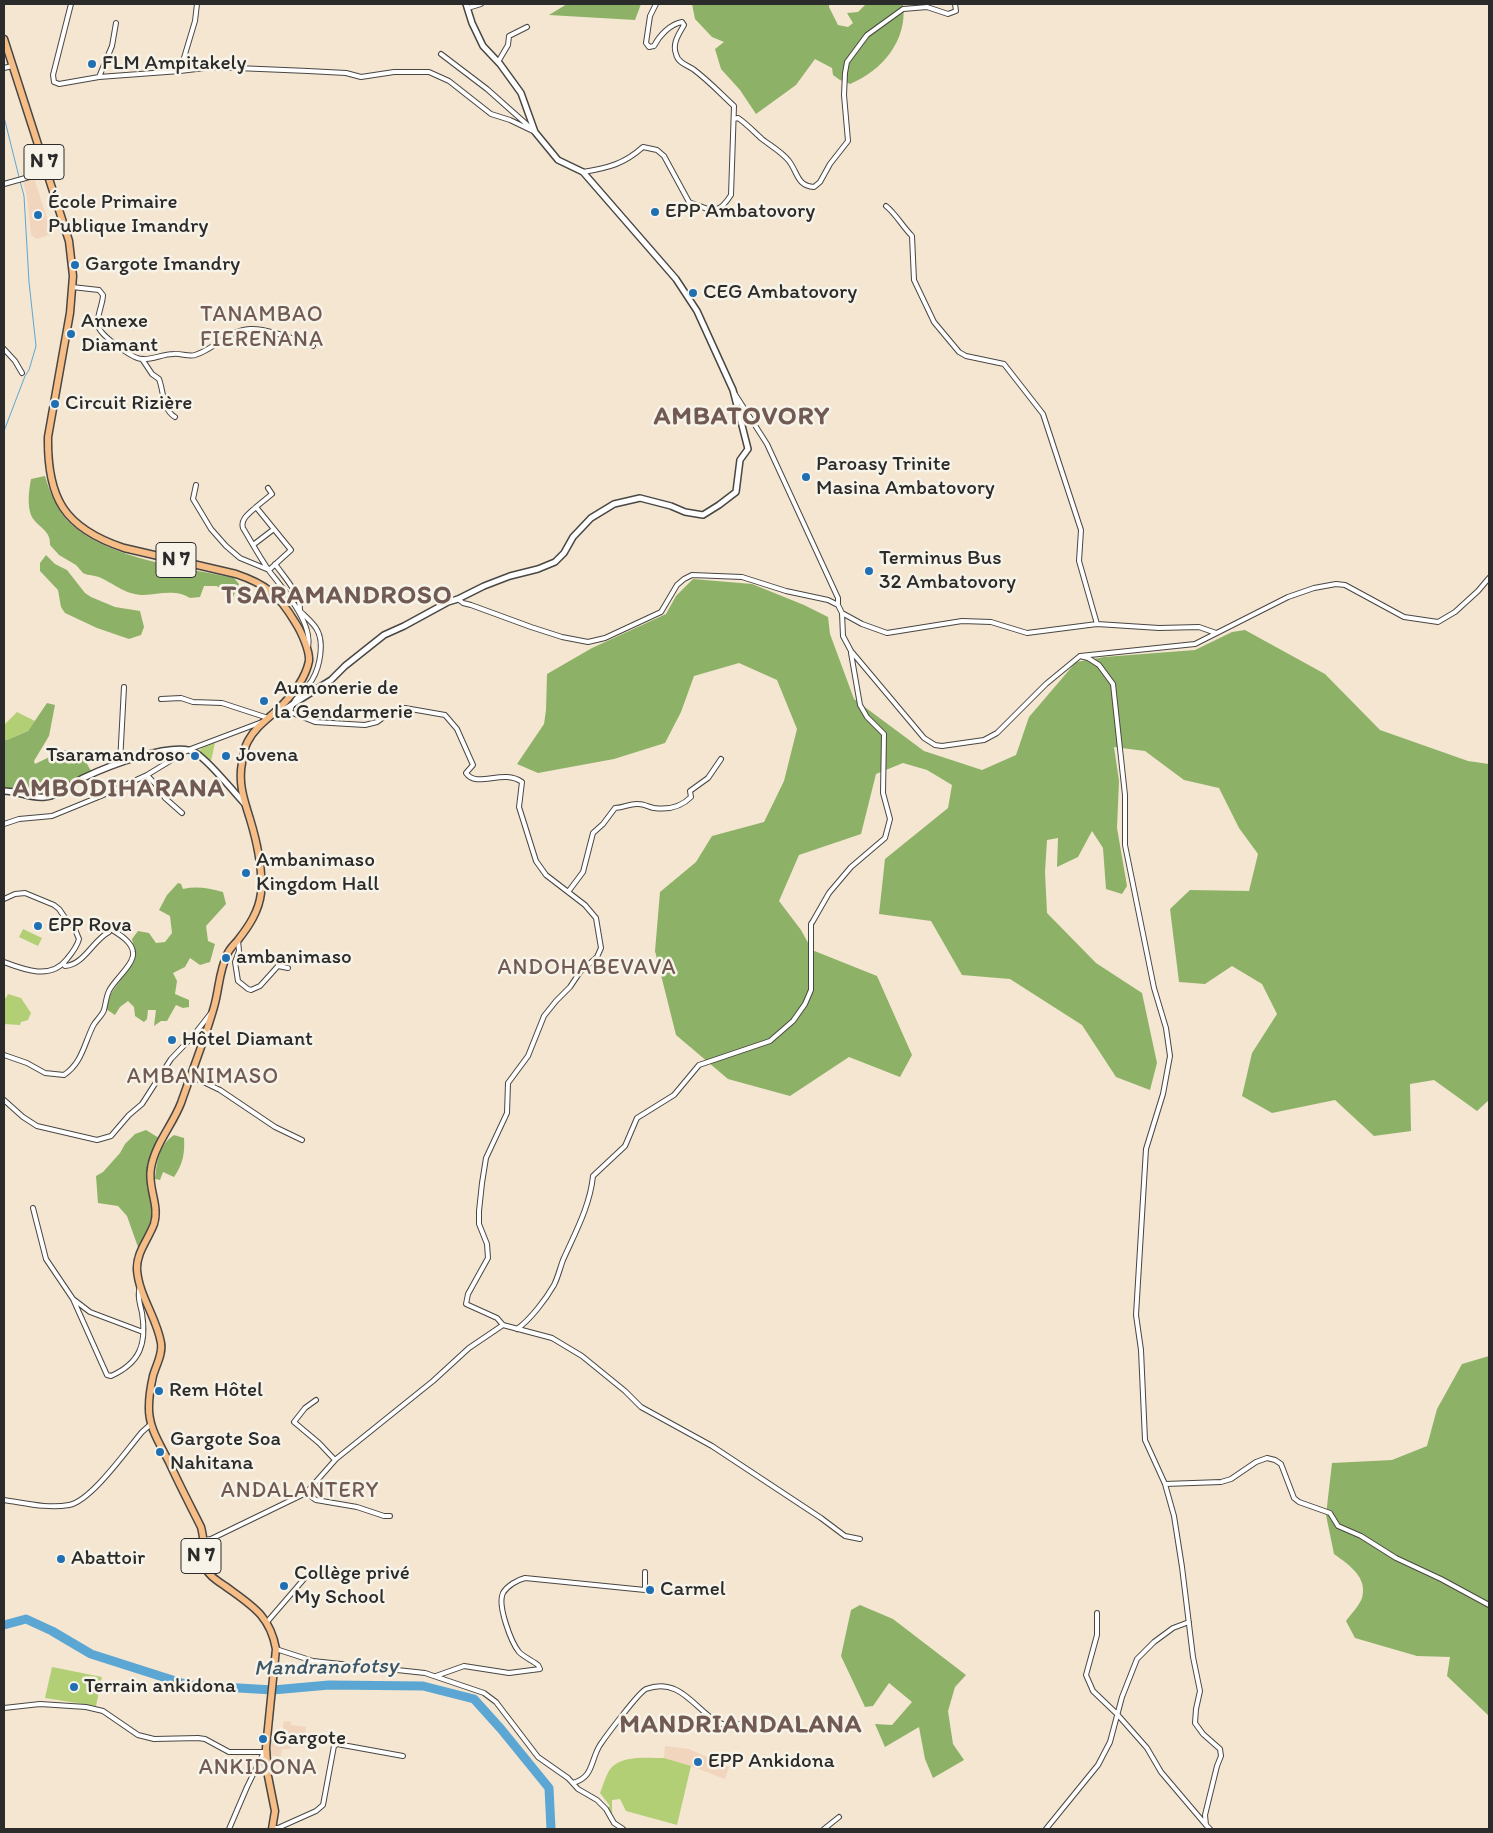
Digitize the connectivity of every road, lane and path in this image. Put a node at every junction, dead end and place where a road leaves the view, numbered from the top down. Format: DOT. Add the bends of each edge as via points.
graph roads {
  1 [pos="71,4"];
  2 [pos="197,4"];
  3 [pos="481,4"];
  4 [pos="656,4"];
  5 [pos="955,4"];
  6 [pos="467,6"];
  7 [pos="116,23"];
  8 [pos="527,27"];
  9 [pos="4,39"];
  10 [pos="441,54"];
  11 [pos="498,62"];
  12 [pos="12,66"];
  13 [pos="4,68"];
  14 [pos="180,71"];
  15 [pos="98,77"];
  16 [pos="734,119"];
  17 [pos="535,132"];
  18 [pos="48,172"];
  19 [pos="583,172"];
  20 [pos="4,184"];
  21 [pos="886,206"];
  22 [pos="72,287"];
  23 [pos="313,346"];
  24 [pos="4,349"];
  25 [pos="142,359"];
  26 [pos="22,373"];
  27 [pos="733,390"];
  28 [pos="175,417"];
  29 [pos="196,485"];
  30 [pos="268,488"];
  31 [pos="256,507"];
  32 [pos="274,529"];
  33 [pos="253,544"];
  34 [pos="275,564"];
  35 [pos="269,570"];
  36 [pos="1489,578"];
  37 [pos="458,599"];
  38 [pos="838,604"];
  39 [pos="842,613"];
  40 [pos="1096,624"];
  41 [pos="1216,633"];
  42 [pos="307,651"];
  43 [pos="851,651"];
  44 [pos="1080,656"];
  45 [pos="124,687"];
  46 [pos="161,698"];
  47 [pos="289,703"];
  48 [pos="265,720"];
  49 [pos="188,750"];
  50 [pos="721,759"];
  51 [pos="120,764"];
  52 [pos="148,775"];
  53 [pos="4,791"];
  54 [pos="244,803"];
  55 [pos="182,813"];
  56 [pos="4,824"];
  57 [pos="568,892"];
  58 [pos="4,899"];
  59 [pos="238,940"];
  60 [pos="4,962"];
  61 [pos="64,964"];
  62 [pos="288,968"];
  63 [pos="214,1008"];
  64 [pos="4,1055"];
  65 [pos="191,1076"];
  66 [pos="4,1100"];
  67 [pos="302,1140"];
  68 [pos="33,1208"];
  69 [pos="140,1284"];
  70 [pos="73,1299"];
  71 [pos="503,1325"];
  72 [pos="516,1329"];
  73 [pos="143,1332"];
  74 [pos="316,1400"];
  75 [pos="151,1424"];
  76 [pos="334,1460"];
  77 [pos="1165,1484"];
  78 [pos="306,1493"];
  79 [pos="4,1500"];
  80 [pos="390,1516"];
  81 [pos="860,1539"];
  82 [pos="203,1540"];
  83 [pos="645,1572"];
  84 [pos="304,1579"];
  85 [pos="1489,1605"];
  86 [pos="1096,1613"];
  87 [pos="267,1622"];
  88 [pos="1189,1622"];
  89 [pos="276,1649"];
  90 [pos="436,1676"];
  91 [pos="4,1708"];
  92 [pos="1117,1714"];
  93 [pos="740,1724"];
  94 [pos="265,1750"];
  95 [pos="403,1756"];
  96 [pos="573,1784"];
  97 [pos="838,1817"];
  98 [pos="1206,1826"];
  99 [pos="229,1829"];
  100 [pos="272,1829"];
  101 [pos="623,1829"];
  102 [pos="824,1829"];
  103 [pos="1046,1829"];
  104 [pos="1210,1829"];
  1 -- 15 [label="street" via="52,75 54,82 59,84"];
  2 -- 14 [label="street"];
  3 -- 6 [label="street"];
  4 -- 16 [label="street" via="650,16 646,43 649,47 654,46 658,38 676,23 683,23 675,42 679,61 734,106"];
  5 -- 16 [label="street" via="956,11 948,14 928,7 903,8 867,35 847,62 845,73 848,141 814,187 802,184 783,154 748,125"];
  6 -- 11 [label="street" via="483,46"];
  7 -- 15 [label="street" via="112,46"];
  8 -- 11 [label="street" via="509,36 508,45"];
  9 -- 12 [label="main road, N 7"];
  10 -- 17 [label="street"];
  11 -- 17 [label="street" via="521,93"];
  12 -- 13 [label="street"];
  12 -- 18 [label="main road, N 7"];
  14 -- 15 [label="street"];
  14 -- 17 [label="street" via="213,67 248,68 361,77 394,72 429,72 449,81 491,114"];
  16 -- 19 [label="street" via="731,195 723,208 715,210 689,202 664,156 657,150 643,147 629,159"];
  17 -- 19 [label="street" via="558,160"];
  18 -- 20 [label="street"];
  18 -- 22 [label="main road, N 7" via="69,241"];
  19 -- 27 [label="street" via="676,279 697,310"];
  21 -- 40 [label="street" via="912,236 914,280 934,322 959,352 1004,364 1043,414 1081,530 1079,561"];
  22 -- 25 [label="street" via="99,290 103,295 98,315 99,328 117,346"];
  22 -- 42 [label="main road, N 7" via="47,454 55,496 65,512 107,543 218,568 268,588 292,617"];
  23 -- 25 [label="street" via="279,333 251,329 235,332 194,356 173,354"];
  24 -- 26 [label="street"];
  25 -- 28 [label="street" via="159,379 166,409"];
  27 -- 37 [label="street" via="748,449 740,460 736,492 719,505 703,514 640,498 614,504 590,518 554,562 510,576"];
  27 -- 38 [label="street" via="767,444"];
  29 -- 35 [label="street" via="193,499 211,529 240,558"];
  30 -- 31 [label="street" via="272,494"];
  31 -- 32 [label="street"];
  31 -- 33 [label="street" via="242,524"];
  32 -- 33 [label="street"];
  32 -- 34 [label="street" via="291,550"];
  33 -- 35 [label="street"];
  34 -- 35 [label="street"];
  34 -- 47 [label="street" via="295,593 300,610 317,629 321,645 312,680"];
  35 -- 42 [label="street" via="290,597 307,630"];
  36 -- 41 [label="street" via="1455,612 1438,622 1404,617 1345,585 1336,584 1288,597"];
  37 -- 38 [label="street" via="531,628 588,642 605,638 661,612 677,585 692,575 742,577"];
  37 -- 47 [label="street" via="384,635 331,680"];
  38 -- 39 [label="street"];
  39 -- 40 [label="street" via="887,634 962,621 992,622 1027,633"];
  39 -- 43 [label="street" via="843,636"];
  40 -- 41 [label="street" via="1159,628 1199,626"];
  41 -- 44 [label="street" via="1195,644"];
  42 -- 47 [label="main road, N 7" via="309,660"];
  43 -- 44 [label="street" via="924,738 942,746 984,740 997,732"];
  43 -- 72 [label="street" via="860,705 884,734 883,793 890,819 885,838 851,867 812,920 811,990 805,1004 793,1021 770,1041 699,1065 674,1095 637,1118 625,1146 593,1176 592,1189 578,1230 554,1285 524,1324"];
  44 -- 77 [label="street" via="1099,665 1113,684 1125,795 1125,845 1170,1056 1163,1094 1146,1149 1136,1314 1145,1440"];
  45 -- 51 [label="street"];
  46 -- 48 [label="street" via="222,703"];
  47 -- 48 [label="main road, N 7"];
  47 -- 57 [label="street" via="290,712 309,720 365,726 405,708 445,715 457,729 473,765 466,773 469,778 503,776 516,777 522,782 519,807 536,860 546,875"];
  48 -- 49 [label="street"];
  48 -- 54 [label="main road, N 7" via="247,742 243,755 240,782"];
  49 -- 51 [label="street" via="154,753"];
  49 -- 52 [label="street"];
  49 -- 54 [label="street" via="196,754"];
  50 -- 57 [label="street" via="708,778 690,791 691,797 683,805 664,809 631,804 615,808 593,833 583,872"];
  51 -- 53 [label="street" via="46,797"];
  52 -- 55 [label="street" via="165,798"];
  52 -- 56 [label="street" via="52,816 18,819"];
  54 -- 59 [label="main road, N 7" via="257,845 261,883 260,903"];
  57 -- 71 [label="street" via="596,918 602,948 544,1016 528,1056 508,1083 507,1114 486,1158 478,1210 488,1258 468,1294 466,1304 496,1318"];
  58 -- 61 [label="street" via="25,893 59,909 79,939"];
  59 -- 62 [label="street" via="235,962 238,981 248,989 260,986 278,966"];
  59 -- 63 [label="main road, N 7" via="223,964"];
  60 -- 61 [label="street" via="47,972"];
  61 -- 64 [label="street" via="68,967 80,960 109,932 109,928 124,938 133,952 131,962 108,992 103,1010 70,1071 64,1075 45,1073"];
  63 -- 65 [label="main road, N 7"];
  63 -- 66 [label="street" via="171,1059 142,1104 111,1136 97,1140 37,1126"];
  65 -- 67 [label="street"];
  65 -- 69 [label="main road, N 7" via="177,1114 159,1142 151,1167 150,1183 156,1214 138,1260"];
  68 -- 70 [label="street" via="43,1252"];
  69 -- 73 [label="street"];
  69 -- 75 [label="main road, N 7" via="161,1342 149,1394"];
  70 -- 73 [label="street" via="90,1312"];
  70 -- 73 [label="street" via="107,1375 116,1374 135,1360"];
  71 -- 72 [label="street"];
  71 -- 76 [label="street" via="469,1348"];
  72 -- 81 [label="street" via="552,1338 582,1356 641,1407 712,1446 845,1536"];
  74 -- 76 [label="street" via="294,1422 320,1443"];
  75 -- 79 [label="street" via="85,1499 70,1505 47,1507"];
  75 -- 82 [label="main road, N 7" via="201,1527"];
  76 -- 78 [label="street"];
  77 -- 85 [label="street" via="1221,1482 1256,1462 1267,1458 1275,1460 1281,1464 1294,1498 1299,1502 1330,1513 1338,1526"];
  77 -- 88 [label="street" via="1174,1516"];
  78 -- 80 [label="street" via="316,1500"];
  78 -- 82 [label="street" via="211,1540"];
  82 -- 87 [label="main road, N 7" via="200,1550 206,1570 256,1608"];
  83 -- 90 [label="street" via="645,1590 525,1578 517,1581 504,1592 503,1612 519,1652 540,1670 509,1673 464,1666"];
  84 -- 87 [label="street"];
  86 -- 92 [label="street" via="1097,1635 1086,1674 1093,1691"];
  87 -- 89 [label="main road, N 7"];
  88 -- 92 [label="street" via="1173,1628 1137,1660"];
  88 -- 98 [label="street" via="1200,1691 1195,1723 1220,1749 1222,1756 1217,1766"];
  89 -- 90 [label="street" via="313,1661"];
  89 -- 94 [label="main road, N 7"];
  90 -- 96 [label="street" via="490,1697 538,1758"];
  91 -- 94 [label="street" via="40,1704 86,1707 102,1711 138,1735 154,1740 198,1738 229,1752"];
  92 -- 98 [label="street"];
  92 -- 103 [label="street" via="1110,1742 1098,1766"];
  93 -- 96 [label="street" via="730,1726 716,1722 678,1690 656,1686 643,1690 600,1746 589,1772 583,1780"];
  94 -- 99 [label="street"];
  94 -- 100 [label="main road, N 7" via="275,1811"];
  95 -- 100 [label="street" via="337,1744 322,1805 316,1811"];
  96 -- 101 [label="street" via="597,1800 614,1823"];
  97 -- 102 [label="street"];
  98 -- 104 [label="street"];
}
